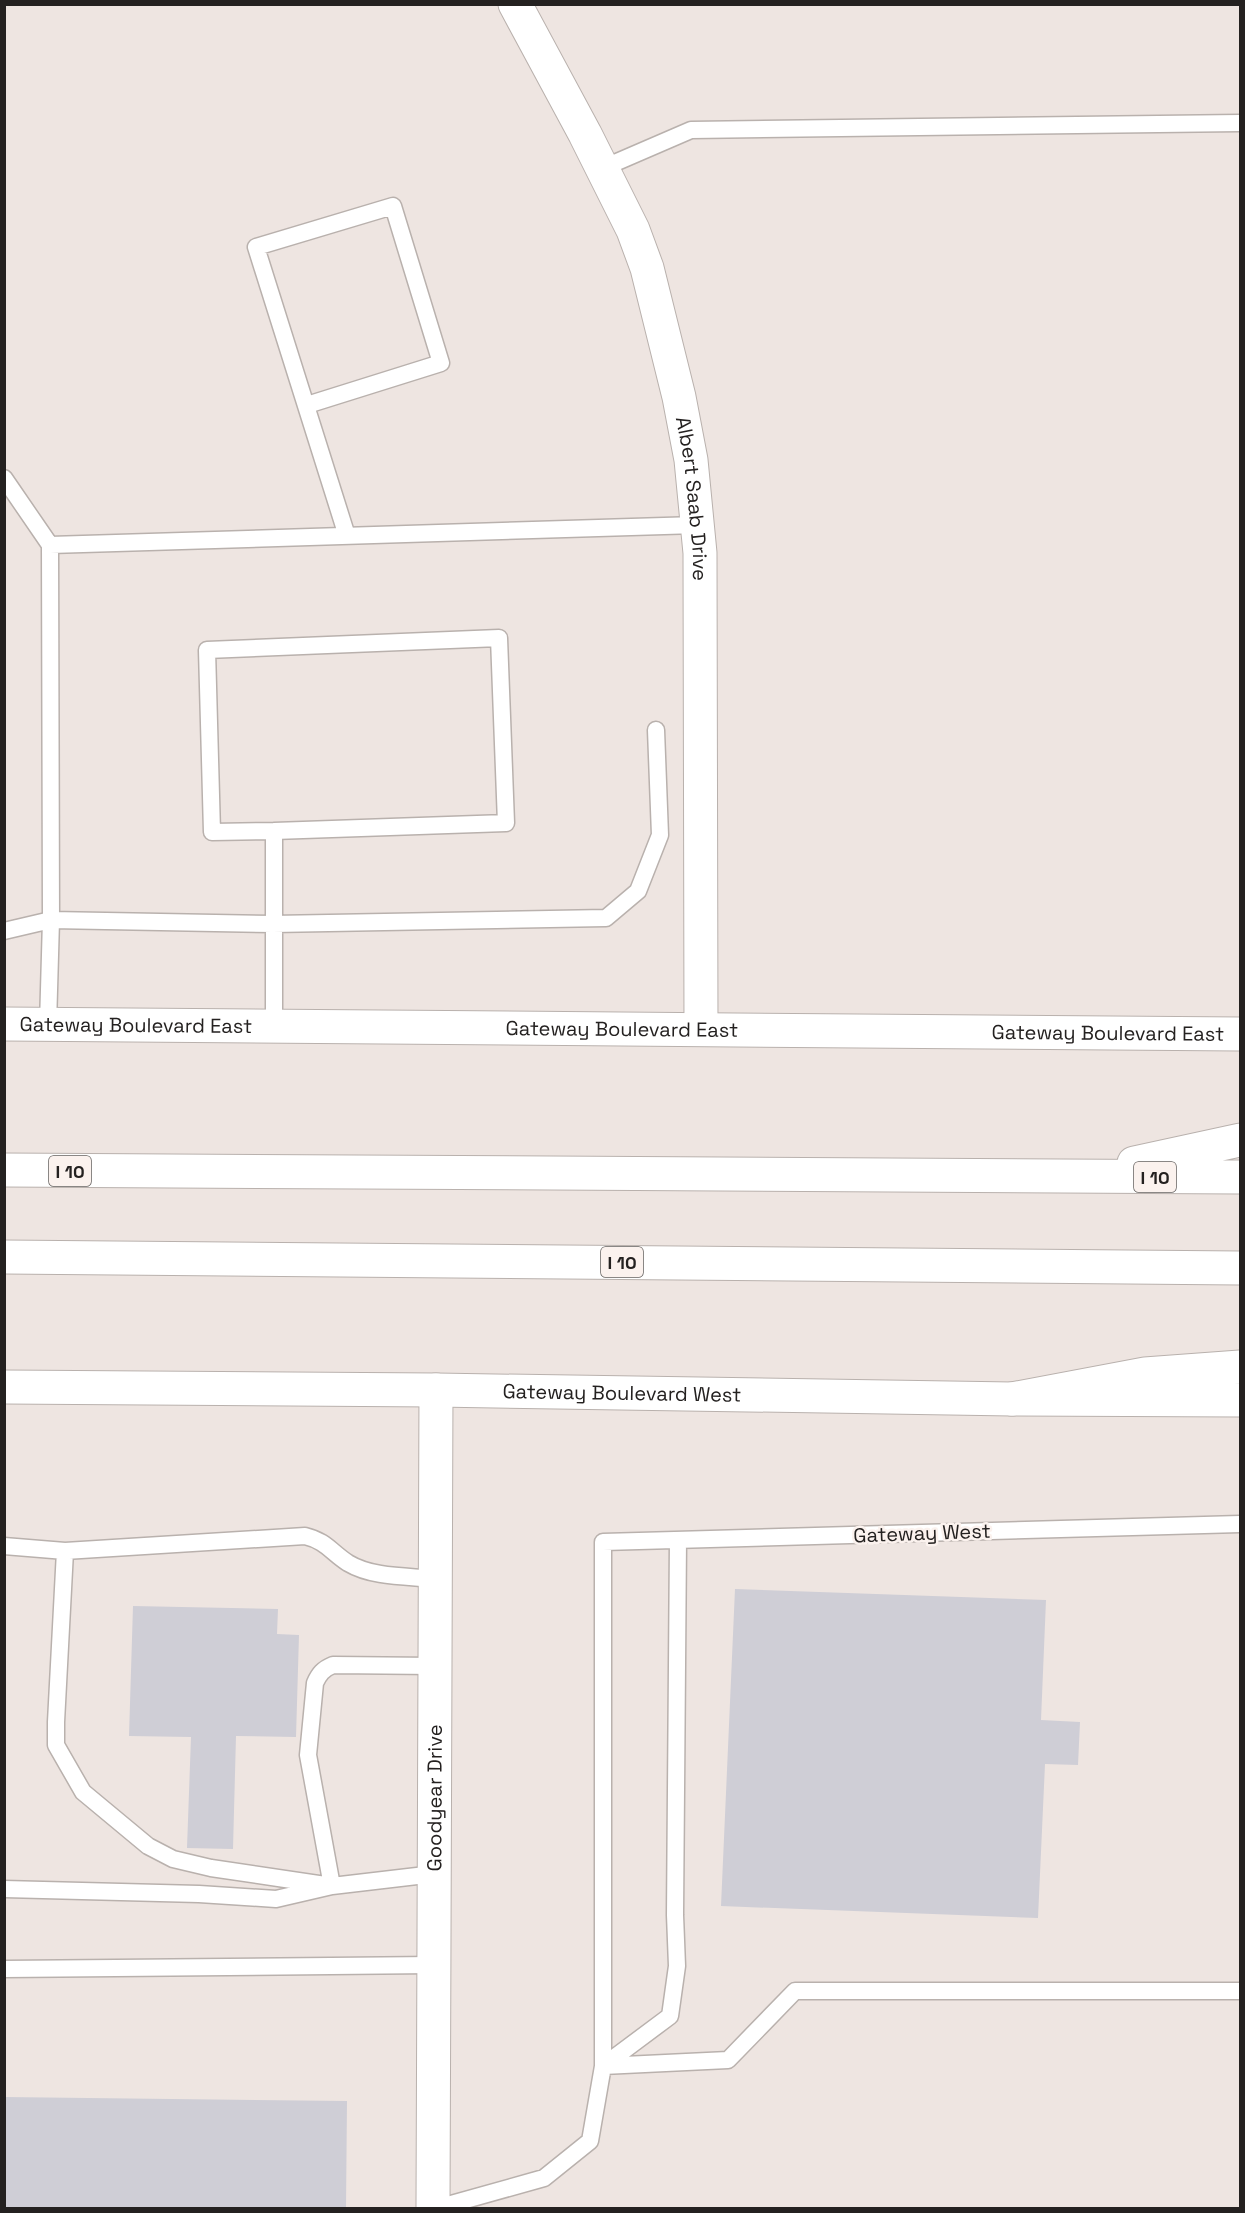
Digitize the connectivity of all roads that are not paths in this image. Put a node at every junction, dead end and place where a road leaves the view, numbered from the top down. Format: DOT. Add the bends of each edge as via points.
graph roads {
  1 [pos="515,4"];
  2 [pos="1240,123"];
  3 [pos="603,168"];
  4 [pos="307,405"];
  5 [pos="4,478"];
  6 [pos="697,525"];
  7 [pos="347,536"];
  8 [pos="51,545"];
  9 [pos="656,730"];
  10 [pos="274,831"];
  11 [pos="51,920"];
  12 [pos="273,924"];
  13 [pos="4,931"];
  14 [pos="4,1024"];
  15 [pos="48,1024"];
  16 [pos="274,1026"];
  17 [pos="701,1029"];
  18 [pos="1240,1034"];
  19 [pos="1240,1140"];
  20 [pos="4,1170"];
  21 [pos="1070,1177"];
  22 [pos="1240,1177"];
  23 [pos="4,1257"];
  24 [pos="1240,1268"];
  25 [pos="1240,1367"];
  26 [pos="4,1387"];
  27 [pos="436,1390"];
  28 [pos="1012,1399"];
  29 [pos="1238,1401"];
  30 [pos="1240,1524"];
  31 [pos="678,1540"];
  32 [pos="4,1546"];
  33 [pos="65,1551"];
  34 [pos="435,1579"];
  35 [pos="435,1666"];
  36 [pos="434,1874"];
  37 [pos="332,1886"];
  38 [pos="4,1889"];
  39 [pos="434,1965"];
  40 [pos="4,1969"];
  41 [pos="1240,1991"];
  42 [pos="603,2066"];
  43 [pos="435,2208"];
  1 -- 3 [label="main road, Albert Saab Drive"];
  2 -- 3 [label="lane" via="691,130"];
  3 -- 6 [label="main road, Albert Saab Drive" via="647,268 692,460"];
  4 -- 4 [label="lane" via="256,247 393,206 441,363"];
  4 -- 7 [label="lane"];
  5 -- 8 [label="lane"];
  6 -- 7 [label="lane"];
  6 -- 17 [label="main road, Albert Saab Drive"];
  7 -- 8 [label="lane"];
  8 -- 11 [label="lane"];
  9 -- 12 [label="lane" via="660,835 638,891 606,918"];
  10 -- 10 [label="lane" via="212,832 207,650 499,638 507,823"];
  10 -- 12 [label="lane"];
  11 -- 12 [label="lane"];
  11 -- 13 [label="lane"];
  11 -- 15 [label="lane"];
  12 -- 16 [label="lane"];
  14 -- 15 [label="main road, Gateway Boulevard East"];
  15 -- 16 [label="main road, Gateway Boulevard East"];
  16 -- 17 [label="main road, Gateway Boulevard East"];
  17 -- 18 [label="main road, Gateway Boulevard East"];
  19 -- 21 [label="main road"];
  20 -- 21 [label="main road, I 10"];
  21 -- 22 [label="main road, I 10"];
  23 -- 24 [label="main road, I 10"];
  25 -- 28 [label="main road" via="1145,1374"];
  26 -- 27 [label="main road, Gateway Boulevard West"];
  27 -- 28 [label="main road, Gateway Boulevard West"];
  27 -- 34 [label="main road, Goodyear Drive"];
  28 -- 29 [label="main road, Gateway Boulevard West"];
  30 -- 31 [label="lane, Gateway West"];
  31 -- 42 [label="lane" via="676,1966 670,2016"];
  31 -- 42 [label="lane, Gateway West" via="603,1542"];
  32 -- 33 [label="lane"];
  33 -- 34 [label="lane" via="305,1536 318,1539 363,1569"];
  33 -- 37 [label="lane" via="56,1745 83,1792 148,1846 173,1859"];
  34 -- 35 [label="main road, Goodyear Drive"];
  35 -- 36 [label="main road, Goodyear Drive"];
  35 -- 37 [label="lane" via="333,1665 315,1683 308,1755"];
  36 -- 37 [label="lane"];
  36 -- 39 [label="main road, Goodyear Drive"];
  37 -- 38 [label="lane" via="276,1899"];
  39 -- 40 [label="lane"];
  39 -- 43 [label="main road, Goodyear Drive"];
  41 -- 42 [label="lane" via="795,1991 728,2060"];
  42 -- 43 [label="lane" via="590,2141 544,2178"];
}
